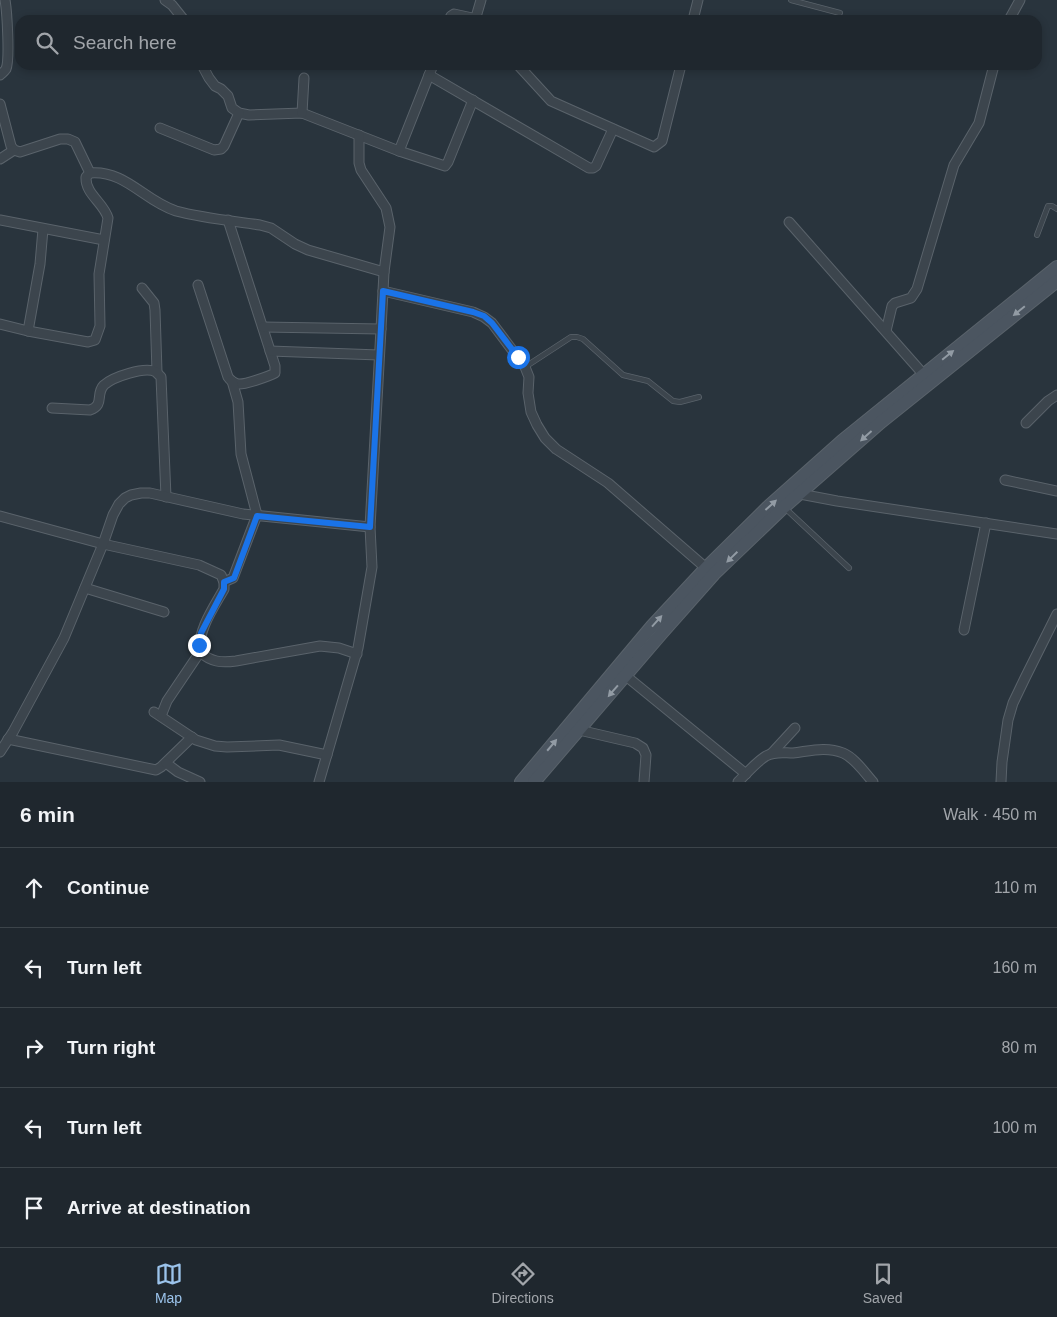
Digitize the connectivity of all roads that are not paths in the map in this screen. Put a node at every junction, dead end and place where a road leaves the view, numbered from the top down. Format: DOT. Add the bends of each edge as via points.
graph roads {
  1 [pos="5,0"];
  2 [pos="165,0"];
  3 [pos="480,0"];
  4 [pos="698,0"];
  5 [pos="791,0"];
  6 [pos="1020,0"];
  7 [pos="840,13"];
  8 [pos="180,15"];
  9 [pos="476,15"];
  10 [pos="694,15"];
  11 [pos="1012,15"];
  12 [pos="205,70"];
  13 [pos="431,70"];
  14 [pos="523,70"];
  15 [pos="680,70"];
  16 [pos="993,70"];
  17 [pos="0,75"];
  18 [pos="429,75"];
  19 [pos="304,78"];
  20 [pos="473,100"];
  21 [pos="0,104"];
  22 [pos="239,112"];
  23 [pos="302,112"];
  24 [pos="160,128"];
  25 [pos="613,129"];
  26 [pos="359,135"];
  27 [pos="14,150"];
  28 [pos="399,151"];
  29 [pos="0,159"];
  30 [pos="90,173"];
  31 [pos="1057,209"];
  32 [pos="0,220"];
  33 [pos="228,220"];
  34 [pos="789,222"];
  35 [pos="43,229"];
  36 [pos="1037,235"];
  37 [pos="104,240"];
  38 [pos="1057,266"];
  39 [pos="384,272"];
  40 [pos="1057,281"];
  41 [pos="198,285"];
  42 [pos="142,288"];
  43 [pos="383,291"];
  44 [pos="0,324"];
  45 [pos="263,327"];
  46 [pos="380,329"];
  47 [pos="28,331"];
  48 [pos="886,331"];
  49 [pos="270,351"];
  50 [pos="379,355"];
  51 [pos="525,367"];
  52 [pos="157,372"];
  53 [pos="924,375"];
  54 [pos="232,381"];
  55 [pos="1057,395"];
  56 [pos="699,397"];
  57 [pos="52,408"];
  58 [pos="1026,423"];
  59 [pos="1005,480"];
  60 [pos="1057,491"];
  61 [pos="800,494"];
  62 [pos="166,497"];
  63 [pos="784,507"];
  64 [pos="0,516"];
  65 [pos="257,516"];
  66 [pos="986,523"];
  67 [pos="370,527"];
  68 [pos="1057,534"];
  69 [pos="103,544"];
  70 [pos="706,568"];
  71 [pos="849,568"];
  72 [pos="224,582"];
  73 [pos="85,588"];
  74 [pos="164,612"];
  75 [pos="1057,614"];
  76 [pos="964,630"];
  77 [pos="200,652"];
  78 [pos="356,654"];
  79 [pos="626,676"];
  80 [pos="795,728"];
  81 [pos="579,730"];
  82 [pos="192,737"];
  83 [pos="8,739"];
  84 [pos="0,752"];
  85 [pos="772,753"];
  86 [pos="327,756"];
  87 [pos="166,763"];
  88 [pos="746,774"];
  89 [pos="200,782"];
  90 [pos="319,782"];
  91 [pos="520,782"];
  92 [pos="534,782"];
  93 [pos="644,782"];
  94 [pos="738,782"];
  95 [pos="874,782"];
  96 [pos="1001,782"];
  1 -- 17 [label="street" via="8,60"];
  2 -- 8 [label="street"];
  3 -- 9 [label="street"];
  4 -- 10 [label="street"];
  5 -- 7 [label="lane"];
  6 -- 11 [label="street"];
  12 -- 22 [label="street" via="215,86 228,96 232,108"];
  13 -- 18 [label="street"];
  14 -- 25 [label="street" via="551,101"];
  15 -- 25 [label="street" via="662,141 654,147"];
  16 -- 48 [label="street" via="979,123 954,165 917,289 911,298 895,302 892,306"];
  18 -- 20 [label="street"];
  18 -- 28 [label="street"];
  19 -- 23 [label="street"];
  20 -- 25 [label="street" via="589,168 596,166"];
  20 -- 28 [label="street" via="445,166"];
  21 -- 27 [label="street"];
  22 -- 23 [label="street" via="249,115"];
  22 -- 24 [label="street" via="220,149 214,150"];
  23 -- 26 [label="street"];
  26 -- 28 [label="street"];
  26 -- 39 [label="street" via="361,170 386,208 389,219"];
  27 -- 29 [label="street"];
  27 -- 30 [label="street" via="20,152 68,139 75,142"];
  30 -- 33 [label="street" via="119,178 175,210"];
  30 -- 37 [label="street" via="85,183 108,218"];
  31 -- 36 [label="lane" via="1048,206"];
  32 -- 35 [label="street"];
  33 -- 39 [label="street" via="271,228 308,250"];
  33 -- 45 [label="street"];
  34 -- 48 [label="street"];
  35 -- 37 [label="street"];
  35 -- 47 [label="street"];
  37 -- 47 [label="street" via="99,274 100,326 95,340 88,342"];
  53 -- 38 [label="street, one-way"];
  39 -- 43 [label="street"];
  40 -- 61 [label="street, one-way" via="881,422"];
  41 -- 54 [label="street"];
  42 -- 52 [label="street" via="154,304"];
  43 -- 46 [label="street"];
  43 -- 51 [label="street" via="484,316"];
  44 -- 47 [label="street"];
  45 -- 46 [label="street"];
  45 -- 49 [label="street"];
  46 -- 50 [label="street"];
  48 -- 53 [label="street"];
  49 -- 50 [label="street"];
  49 -- 54 [label="street" via="275,373 239,384"];
  50 -- 67 [label="street"];
  51 -- 56 [label="lane" via="571,337 577,337 623,375 648,381 673,401"];
  51 -- 70 [label="street" via="529,377 531,412 545,438 608,484"];
  52 -- 57 [label="street" via="140,371 119,376 103,386 96,408"];
  52 -- 62 [label="street" via="161,377"];
  70 -- 53 [label="street, one-way" via="842,441"];
  54 -- 65 [label="street" via="238,402 241,454"];
  55 -- 58 [label="street"];
  59 -- 60 [label="street"];
  61 -- 63 [label="street"];
  61 -- 66 [label="street"];
  62 -- 65 [label="street"];
  62 -- 69 [label="street" via="141,493 125,498 113,516"];
  63 -- 71 [label="lane"];
  63 -- 79 [label="street, one-way" via="714,574"];
  64 -- 69 [label="street"];
  65 -- 67 [label="street"];
  65 -- 72 [label="street" via="234,578"];
  66 -- 68 [label="street"];
  66 -- 76 [label="street"];
  67 -- 78 [label="street" via="372,567"];
  69 -- 72 [label="street" via="198,565 221,575"];
  69 -- 73 [label="street"];
  91 -- 70 [label="street, one-way" via="652,626"];
  72 -- 77 [label="street" via="224,589 201,633"];
  73 -- 74 [label="street"];
  73 -- 83 [label="street" via="64,638"];
  75 -- 96 [label="street" via="1013,703"];
  77 -- 78 [label="street" via="215,661 224,662 320,646"];
  77 -- 82 [label="street" via="157,714"];
  78 -- 86 [label="street"];
  79 -- 81 [label="street, one-way"];
  79 -- 88 [label="street"];
  80 -- 85 [label="street"];
  81 -- 92 [label="street"];
  81 -- 93 [label="street" via="635,743 643,748 646,755"];
  82 -- 86 [label="street" via="215,746 279,745"];
  82 -- 87 [label="street"];
  83 -- 84 [label="street"];
  83 -- 87 [label="street" via="148,769 156,770"];
  85 -- 88 [label="street"];
  85 -- 95 [label="street" via="824,749 844,753"];
  86 -- 90 [label="street"];
  87 -- 89 [label="street"];
  88 -- 94 [label="street"];
}
